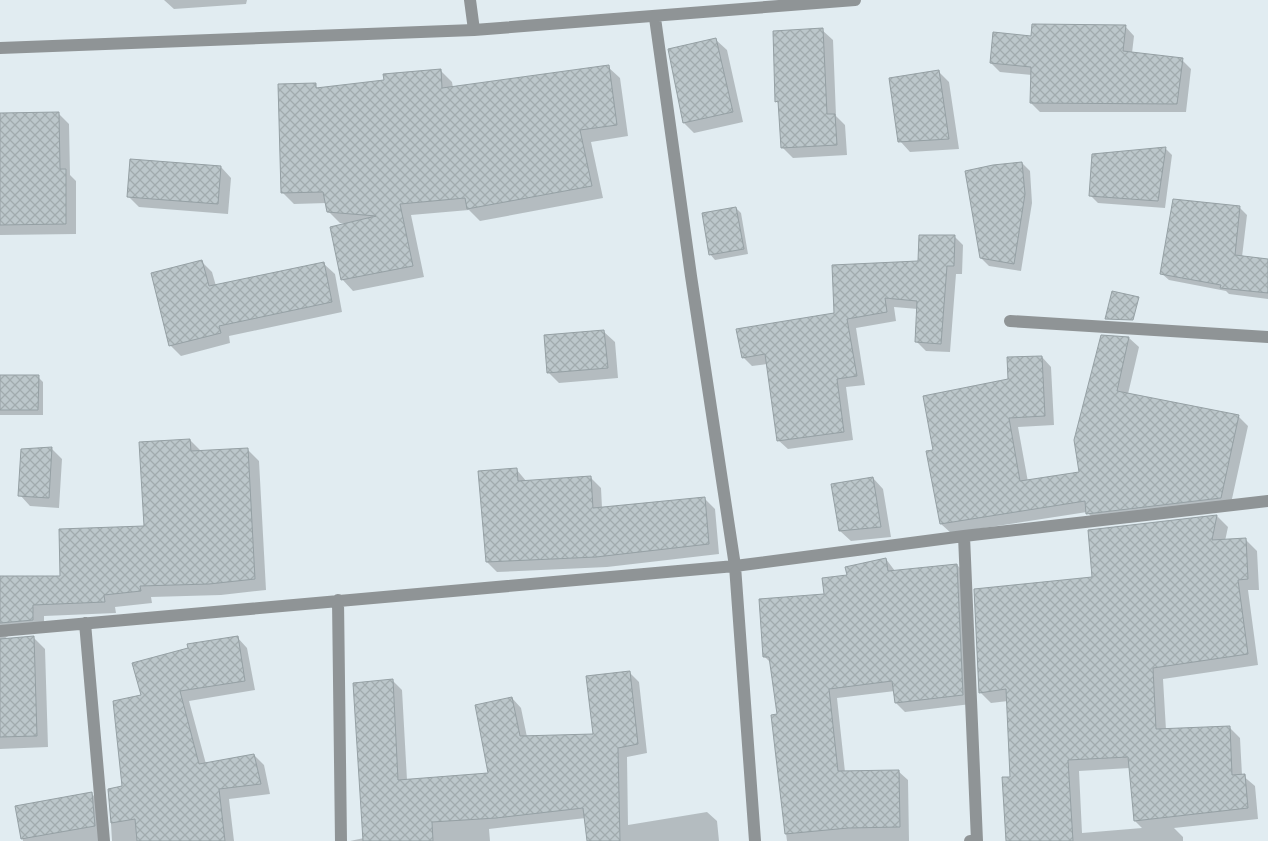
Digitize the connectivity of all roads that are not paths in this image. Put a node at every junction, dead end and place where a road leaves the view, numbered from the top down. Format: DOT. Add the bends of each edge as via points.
graph roads {
  1 [pos="470,0"];
  2 [pos="856,0"];
  3 [pos="655,18"];
  4 [pos="474,30"];
  5 [pos="0,48"];
  6 [pos="1010,321"];
  7 [pos="1268,337"];
  8 [pos="1268,501"];
  9 [pos="964,536"];
  10 [pos="735,566"];
  11 [pos="338,600"];
  12 [pos="85,623"];
  13 [pos="0,632"];
  14 [pos="104,841"];
  15 [pos="342,841"];
  16 [pos="755,841"];
  17 [pos="970,841"];
  18 [pos="977,841"];
  1 -- 4 [label="street"];
  2 -- 3 [label="street"];
  3 -- 4 [label="street"];
  3 -- 10 [label="street"];
  4 -- 5 [label="street"];
  6 -- 7 [label="street"];
  8 -- 9 [label="street"];
  9 -- 10 [label="street"];
  9 -- 18 [label="street"];
  10 -- 11 [label="street"];
  10 -- 16 [label="street"];
  11 -- 12 [label="street"];
  11 -- 15 [label="street"];
  12 -- 13 [label="street"];
  12 -- 14 [label="street"];
  17 -- 18 [label="street"];
}
